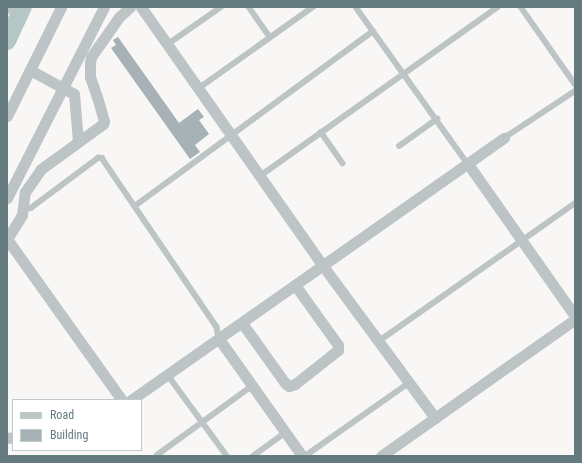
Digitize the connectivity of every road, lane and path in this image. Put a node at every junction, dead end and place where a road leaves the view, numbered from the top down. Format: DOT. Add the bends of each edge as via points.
graph roads {
  1 [pos="61,7"];
  2 [pos="104,7"];
  3 [pos="130,7"];
  4 [pos="141,7"];
  5 [pos="221,7"];
  6 [pos="249,7"];
  7 [pos="313,7"];
  8 [pos="356,7"];
  9 [pos="498,7"];
  10 [pos="521,7"];
  11 [pos="373,32"];
  12 [pos="270,37"];
  13 [pos="168,44"];
  14 [pos="30,70"];
  15 [pos="404,73"];
  16 [pos="575,84"];
  17 [pos="64,88"];
  18 [pos="199,88"];
  19 [pos="575,91"];
  20 [pos="7,116"];
  21 [pos="437,119"];
  22 [pos="321,132"];
  23 [pos="232,134"];
  24 [pos="504,138"];
  25 [pos="78,142"];
  26 [pos="399,146"];
  27 [pos="343,163"];
  28 [pos="468,164"];
  29 [pos="260,176"];
  30 [pos="7,198"];
  31 [pos="575,203"];
  32 [pos="135,206"];
  33 [pos="23,208"];
  34 [pos="7,239"];
  35 [pos="522,240"];
  36 [pos="323,266"];
  37 [pos="295,285"];
  38 [pos="575,318"];
  39 [pos="242,323"];
  40 [pos="219,339"];
  41 [pos="379,341"];
  42 [pos="168,375"];
  43 [pos="409,383"];
  44 [pos="252,386"];
  45 [pos="121,399"];
  46 [pos="132,399"];
  47 [pos="435,418"];
  48 [pos="202,423"];
  49 [pos="285,433"];
  50 [pos="157,455"];
  51 [pos="226,456"];
  52 [pos="253,456"];
  53 [pos="302,456"];
  54 [pos="305,456"];
  55 [pos="381,456"];
  1 -- 14 [label="street"];
  2 -- 17 [label="street"];
  3 -- 25 [label="street" via="119,17 91,57 90,77 104,121 99,128"];
  4 -- 13 [label="street"];
  5 -- 13 [label="lane"];
  6 -- 12 [label="lane"];
  7 -- 12 [label="lane"];
  8 -- 11 [label="lane"];
  9 -- 15 [label="lane"];
  10 -- 16 [label="lane"];
  11 -- 15 [label="lane"];
  11 -- 23 [label="lane"];
  12 -- 18 [label="lane"];
  13 -- 18 [label="street"];
  14 -- 17 [label="street"];
  14 -- 20 [label="street"];
  15 -- 21 [label="lane"];
  15 -- 22 [label="lane"];
  17 -- 25 [label="street" via="74,94"];
  17 -- 30 [label="street"];
  18 -- 23 [label="street"];
  19 -- 24 [label="lane"];
  21 -- 26 [label="lane"];
  21 -- 28 [label="lane"];
  22 -- 27 [label="lane"];
  22 -- 29 [label="lane"];
  23 -- 29 [label="street"];
  23 -- 32 [label="lane"];
  24 -- 28 [label="street"];
  25 -- 33 [label="street" via="41,169 25,192"];
  28 -- 35 [label="street"];
  28 -- 36 [label="street"];
  29 -- 36 [label="street"];
  31 -- 35 [label="lane"];
  32 -- 33 [label="lane" via="102,158 98,158 31,208"];
  32 -- 40 [label="lane" via="217,326"];
  33 -- 34 [label="street" via="22,215"];
  34 -- 45 [label="street"];
  35 -- 38 [label="street"];
  35 -- 41 [label="lane"];
  36 -- 37 [label="street"];
  36 -- 41 [label="street"];
  37 -- 39 [label="street"];
  37 -- 39 [label="street" via="338,345 338,350 295,384 289,386 285,383"];
  38 -- 47 [label="street"];
  39 -- 40 [label="street"];
  40 -- 42 [label="street"];
  40 -- 44 [label="street"];
  41 -- 43 [label="street"];
  42 -- 46 [label="street"];
  42 -- 48 [label="lane"];
  43 -- 47 [label="street"];
  43 -- 54 [label="lane"];
  44 -- 48 [label="lane"];
  44 -- 49 [label="street"];
  47 -- 55 [label="street"];
  48 -- 50 [label="lane"];
  48 -- 51 [label="lane"];
  49 -- 52 [label="lane"];
  49 -- 53 [label="street"];
}
